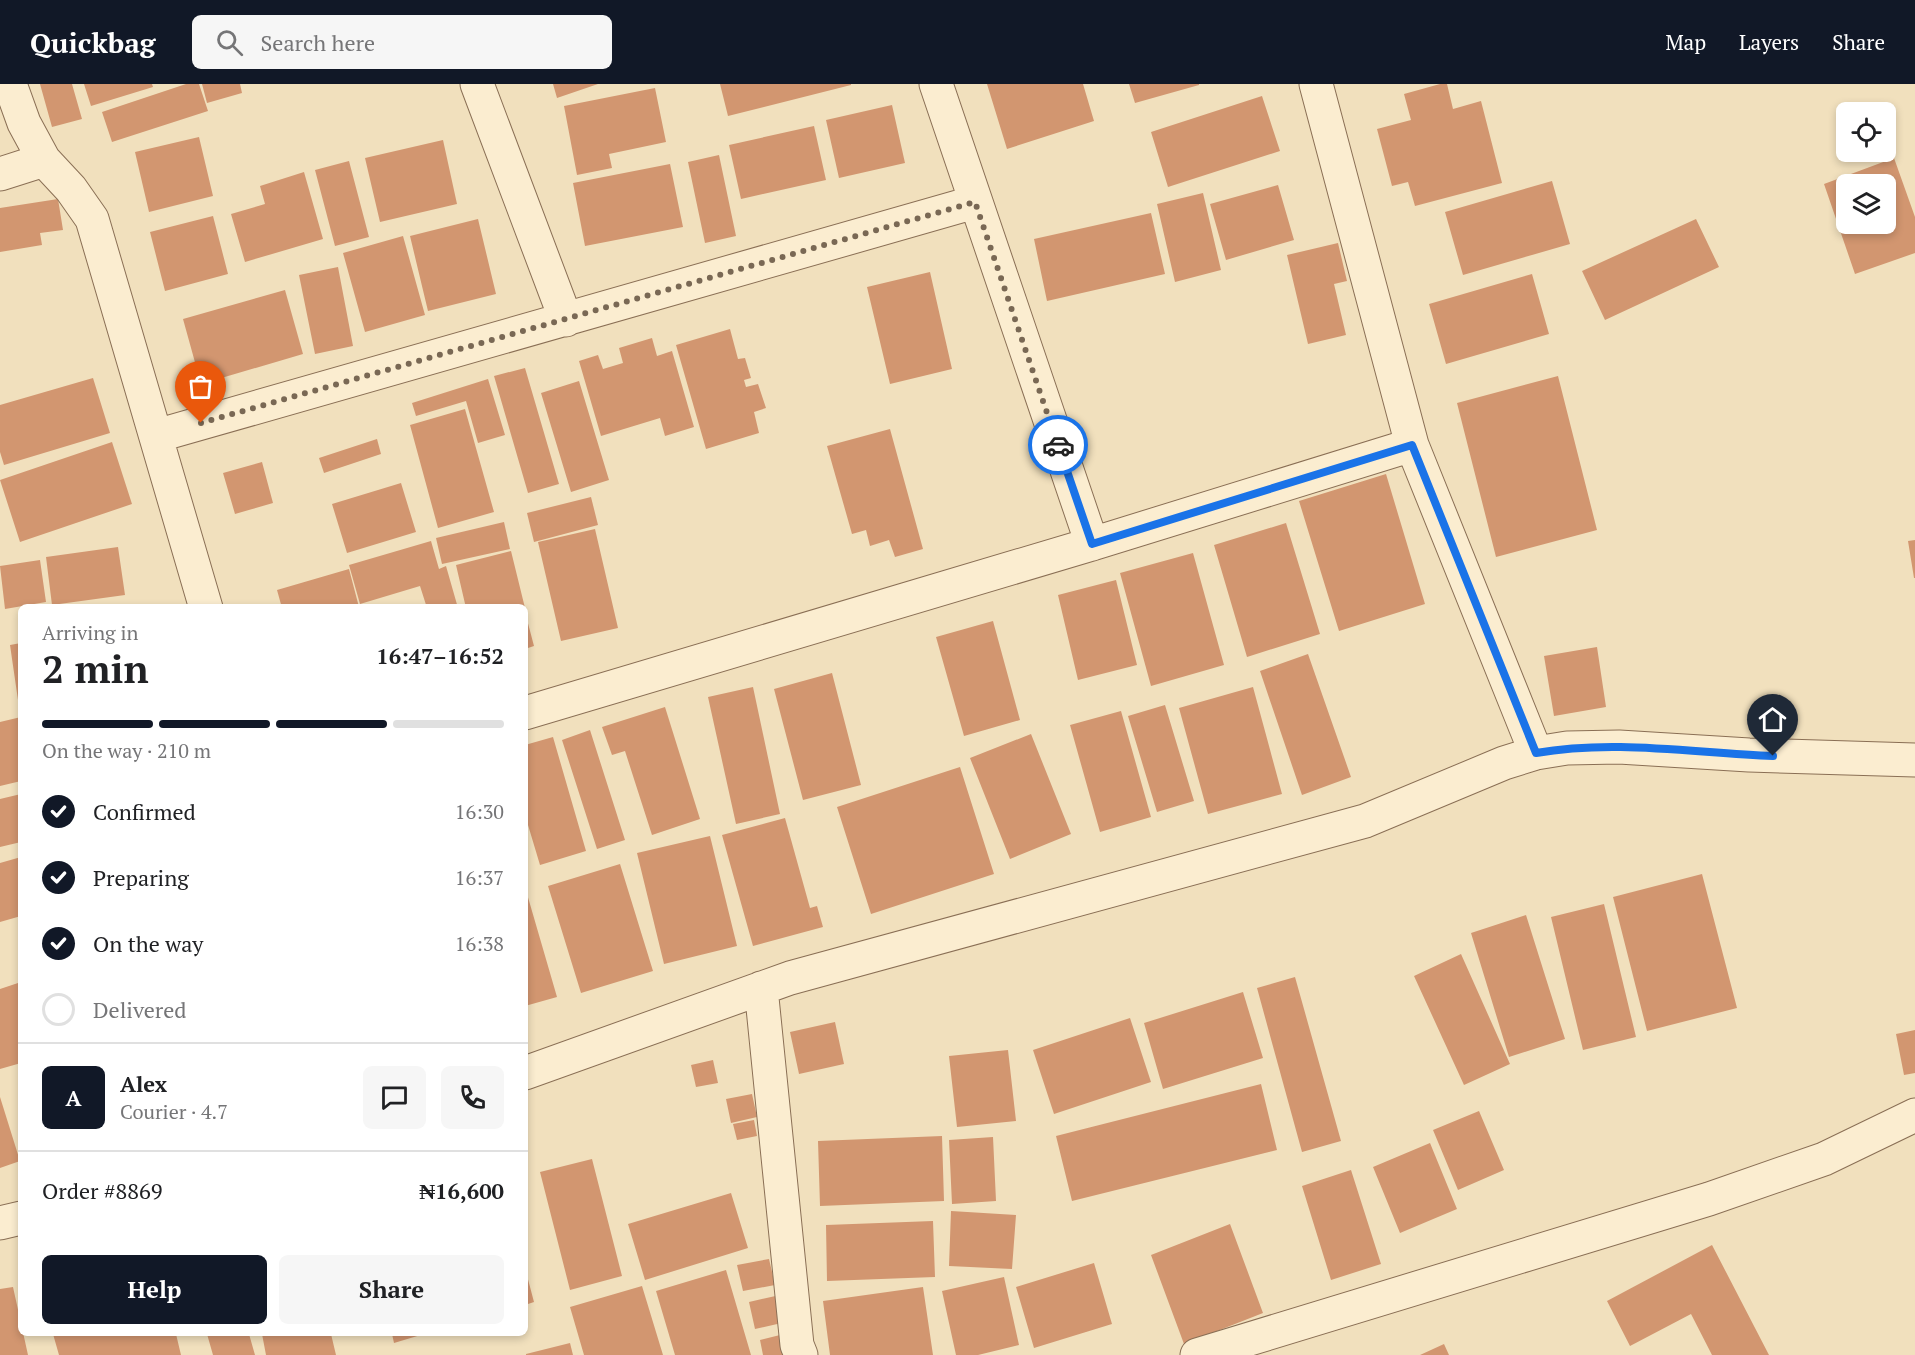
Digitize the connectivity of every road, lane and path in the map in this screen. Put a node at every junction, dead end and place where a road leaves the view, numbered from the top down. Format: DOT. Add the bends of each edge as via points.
graph roads {
  1 [pos="10,84"];
  2 [pos="477,84"];
  3 [pos="936,84"];
  4 [pos="1316,84"];
  5 [pos="44,160"];
  6 [pos="0,174"];
  7 [pos="975,202"];
  8 [pos="566,320"];
  9 [pos="156,436"];
  10 [pos="1412,445"];
  11 [pos="1092,544"];
  12 [pos="205,604"];
  13 [pos="528,712"];
  14 [pos="1536,753"];
  15 [pos="1915,760"];
  16 [pos="761,988"];
  17 [pos="528,1072"];
  18 [pos="1915,1115"];
  19 [pos="18,1219"];
  20 [pos="0,1223"];
  21 [pos="801,1355"];
  22 [pos="1197,1355"];
  1 -- 5 [label="street" via="24,123"];
  2 -- 8 [label="street"];
  3 -- 7 [label="street"];
  4 -- 10 [label="street"];
  5 -- 6 [label="street"];
  5 -- 9 [label="street" via="92,219"];
  7 -- 8 [label="street"];
  7 -- 11 [label="street"];
  8 -- 9 [label="street"];
  9 -- 12 [label="street"];
  10 -- 11 [label="street"];
  10 -- 14 [label="street"];
  11 -- 13 [label="street"];
  14 -- 15 [label="street" via="1619,747"];
  14 -- 16 [label="street" via="1365,821"];
  16 -- 17 [label="street"];
  16 -- 21 [label="street"];
  18 -- 22 [label="street" via="1824,1159 1709,1199"];
  19 -- 20 [label="street"];
}
